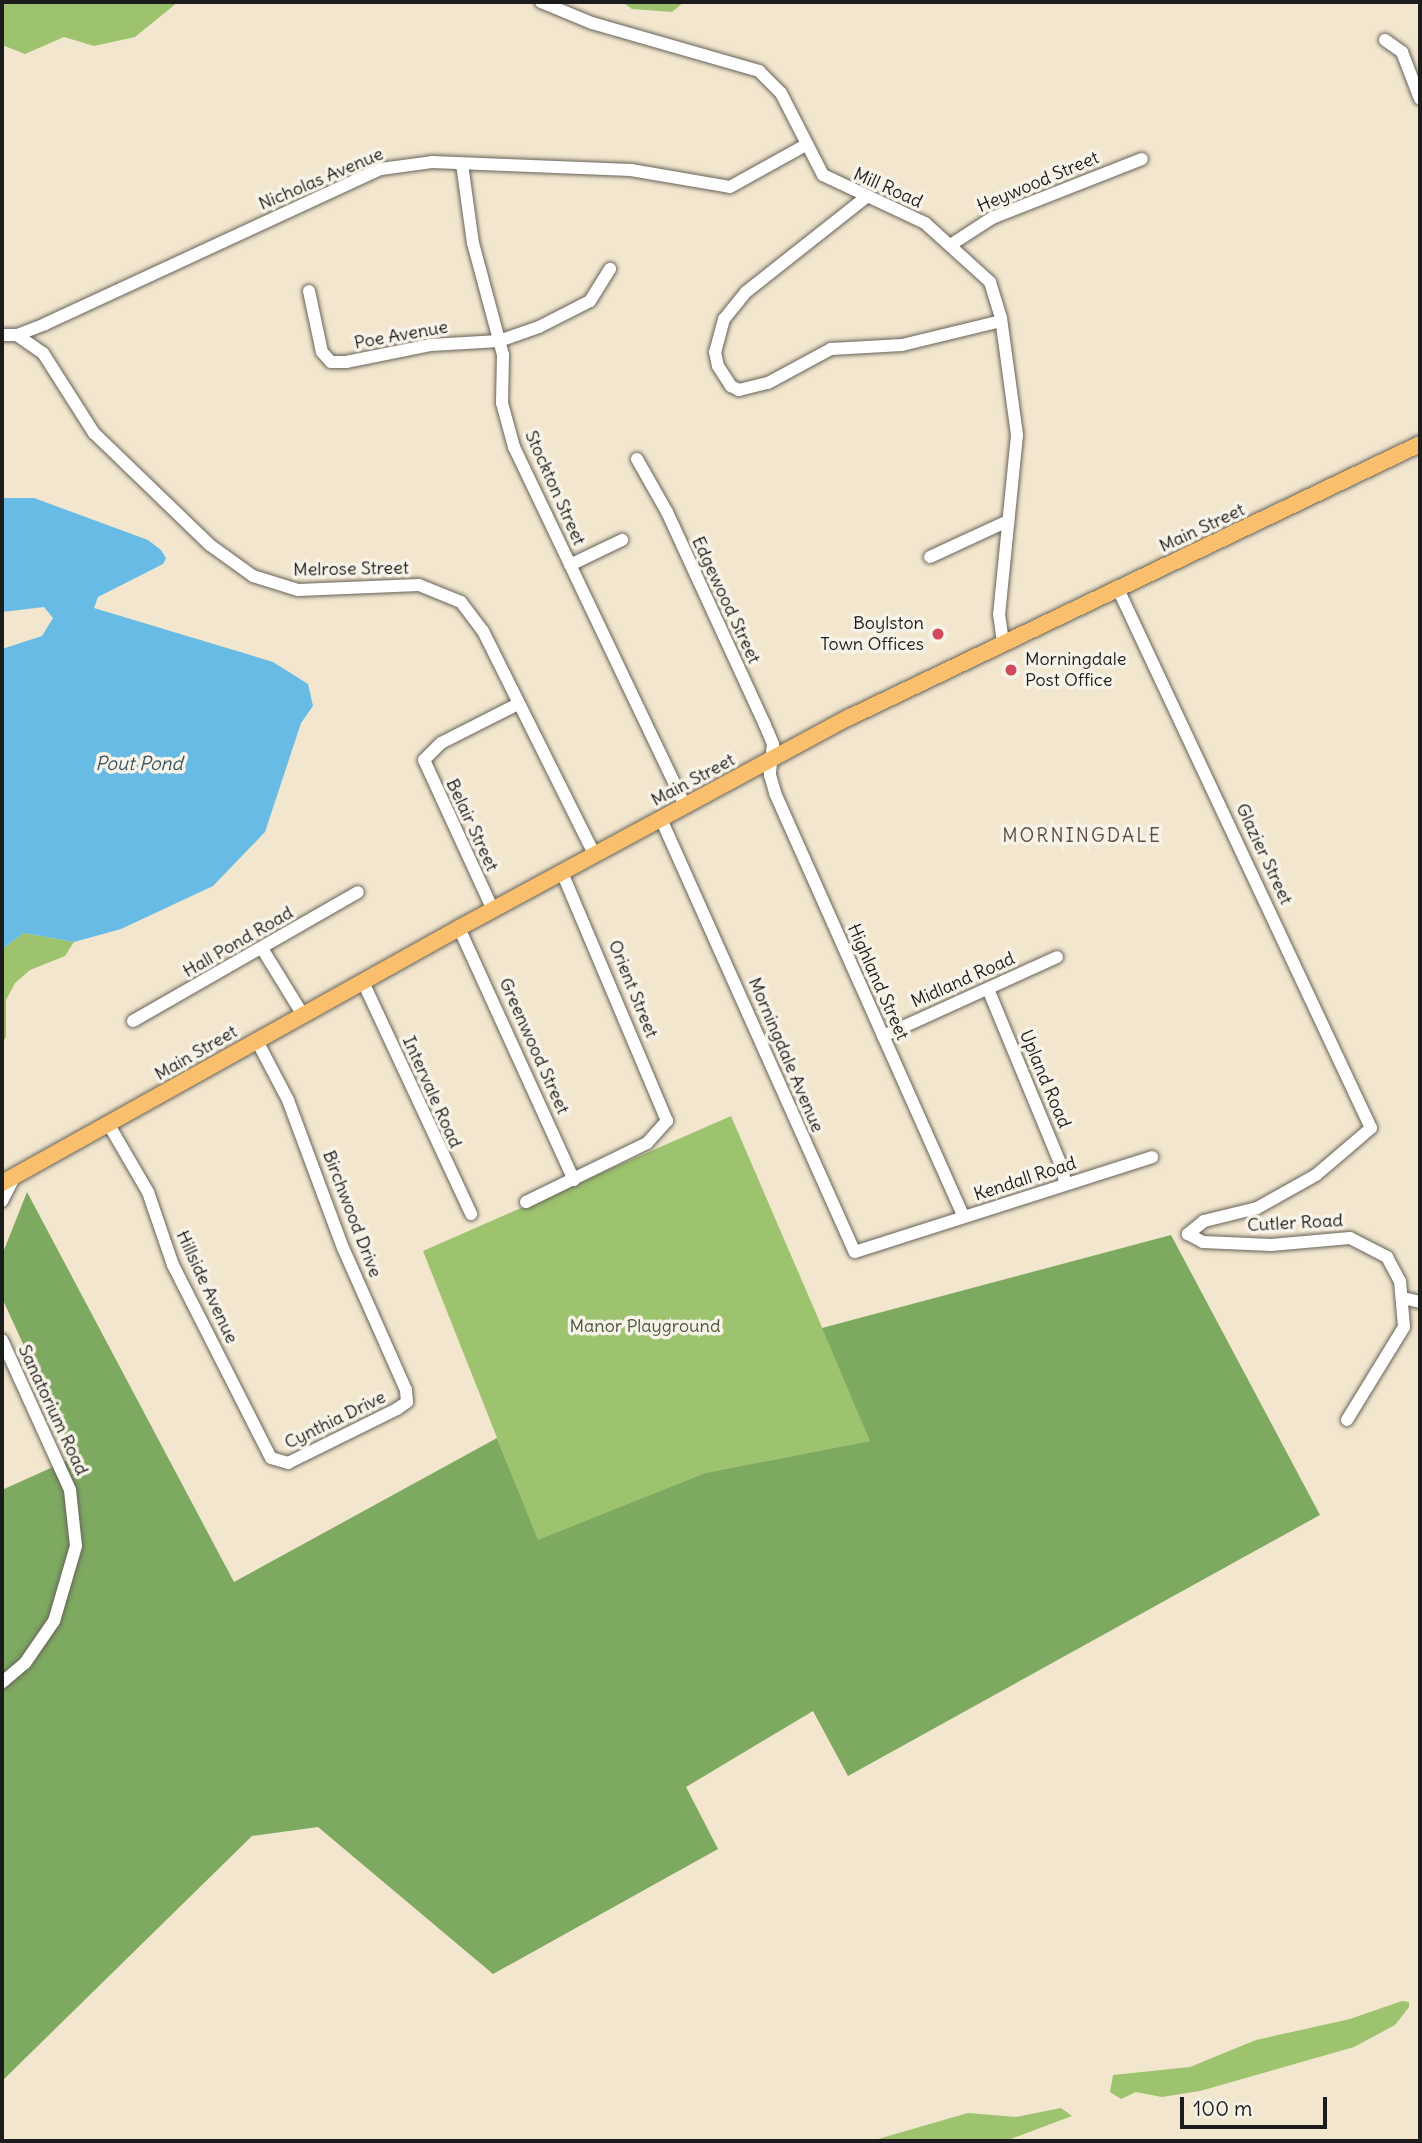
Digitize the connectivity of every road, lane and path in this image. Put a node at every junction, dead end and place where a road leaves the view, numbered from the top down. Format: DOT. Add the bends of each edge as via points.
graph roads {
  1 [pos="541,2"];
  2 [pos="1385,40"];
  3 [pos="1420,99"];
  4 [pos="804,146"];
  5 [pos="1142,159"];
  6 [pos="462,164"];
  7 [pos="865,198"];
  8 [pos="952,244"];
  9 [pos="610,269"];
  10 [pos="309,291"];
  11 [pos="1001,321"];
  12 [pos="2,335"];
  13 [pos="17,335"];
  14 [pos="499,341"];
  15 [pos="1420,444"];
  16 [pos="636,459"];
  17 [pos="1008,521"];
  18 [pos="622,540"];
  19 [pos="930,557"];
  20 [pos="570,565"];
  21 [pos="1118,589"];
  22 [pos="1003,644"];
  23 [pos="518,704"];
  24 [pos="772,759"];
  25 [pos="685,806"];
  26 [pos="661,819"];
  27 [pos="594,854"];
  28 [pos="562,872"];
  29 [pos="358,892"];
  30 [pos="493,910"];
  31 [pos="459,928"];
  32 [pos="263,950"];
  33 [pos="1057,957"];
  34 [pos="363,982"];
  35 [pos="988,989"];
  36 [pos="303,1015"];
  37 [pos="133,1021"];
  38 [pos="883,1036"];
  39 [pos="257,1041"];
  40 [pos="109,1125"];
  41 [pos="1367,1133"];
  42 [pos="1152,1157"];
  43 [pos="574,1180"];
  44 [pos="7,1181"];
  45 [pos="1065,1184"];
  46 [pos="2,1201"];
  47 [pos="526,1202"];
  48 [pos="471,1214"];
  49 [pos="964,1217"];
  50 [pos="909,1236"];
  51 [pos="1403,1298"];
  52 [pos="1420,1302"];
  53 [pos="2,1340"];
  54 [pos="407,1402"];
  55 [pos="1348,1419"];
  56 [pos="276,1463"];
  57 [pos="2,1682"];
  1 -- 4 [label="street, Mill Road" via="592,23 759,71 781,93"];
  2 -- 3 [label="street" via="1402,52"];
  4 -- 6 [label="street, Nicholas Avenue" via="730,187 631,170"];
  4 -- 7 [label="street, Mill Road" via="823,175"];
  5 -- 8 [label="street, Heywood Street" via="992,218"];
  6 -- 13 [label="street, Nicholas Avenue" via="410,163 367,175"];
  6 -- 14 [label="street, Stockton Street" via="473,243"];
  7 -- 8 [label="street, Mill Road" via="904,211"];
  7 -- 11 [label="street" via="746,292 724,319 715,352 731,386 739,390 768,383 831,349 902,345"];
  8 -- 11 [label="street, Mill Road" via="990,282"];
  9 -- 14 [label="street, Poe Avenue" via="590,301"];
  10 -- 14 [label="street, Poe Avenue" via="322,352 335,363 431,345"];
  11 -- 17 [label="street, Mill Road" via="1017,435"];
  12 -- 13 [label="street, Nicholas Avenue"];
  13 -- 23 [label="street, Melrose Street" via="43,354 94,433 224,556 253,576 298,590 404,583 450,596 475,620"];
  14 -- 20 [label="street, Stockton Street" via="504,364 502,403 514,447"];
  15 -- 21 [label="main road, Main Street"];
  16 -- 24 [label="street, Edgewood Street" via="667,512 765,725 773,744"];
  17 -- 19 [label="street"];
  17 -- 22 [label="street, Mill Road" via="999,614"];
  18 -- 20 [label="street"];
  20 -- 25 [label="street, Stockton Street"];
  21 -- 22 [label="main road, Main Street"];
  21 -- 41 [label="street, Glazier Street" via="1367,1111 1371,1128"];
  22 -- 24 [label="main road, Main Street"];
  23 -- 27 [label="street, Melrose Street"];
  23 -- 30 [label="street, Belair Street" via="425,755 428,772"];
  24 -- 25 [label="main road, Main Street"];
  24 -- 38 [label="street, Highland Street" via="775,793"];
  25 -- 26 [label="main road, Main Street"];
  26 -- 27 [label="main road, Main Street"];
  26 -- 50 [label="street, Morningdale Avenue" via="852,1249 859,1253"];
  27 -- 28 [label="main road, Main Street"];
  28 -- 30 [label="main road, Main Street"];
  28 -- 43 [label="street, Orient Street" via="667,1121 647,1143"];
  29 -- 32 [label="street, Hall Pond Road"];
  30 -- 31 [label="main road, Main Street"];
  31 -- 34 [label="main road, Main Street"];
  31 -- 43 [label="street, Greenwood Street"];
  32 -- 36 [label="street"];
  32 -- 37 [label="street, Hall Pond Road"];
  33 -- 35 [label="street, Midland Road"];
  34 -- 36 [label="main road, Main Street"];
  34 -- 48 [label="street, Intervale Road"];
  35 -- 38 [label="street, Midland Road"];
  35 -- 45 [label="street, Upland Road"];
  36 -- 39 [label="main road, Main Street"];
  38 -- 49 [label="street, Highland Street"];
  39 -- 40 [label="main road, Main Street"];
  39 -- 54 [label="street, Birchwood Drive" via="312,1156 343,1248 406,1390"];
  40 -- 44 [label="main road, Main Street"];
  40 -- 56 [label="street, Hillside Avenue" via="148,1192 178,1274"];
  41 -- 51 [label="street, Cutler Road" via="1334,1163 1265,1204 1204,1221 1188,1234 1203,1242 1271,1245 1360,1240 1387,1257"];
  42 -- 45 [label="street, Kendall Road"];
  43 -- 47 [label="street"];
  44 -- 46 [label="street"];
  45 -- 49 [label="street, Kendall Road"];
  49 -- 50 [label="street, Kendall Road"];
  51 -- 52 [label="street"];
  51 -- 55 [label="street, Cutler Road" via="1401,1337"];
  53 -- 57 [label="street, Sanatorium Road" via="70,1490 76,1546 69,1582 50,1629 25,1663"];
  54 -- 56 [label="street, Cynthia Drive" via="301,1458"];
}
